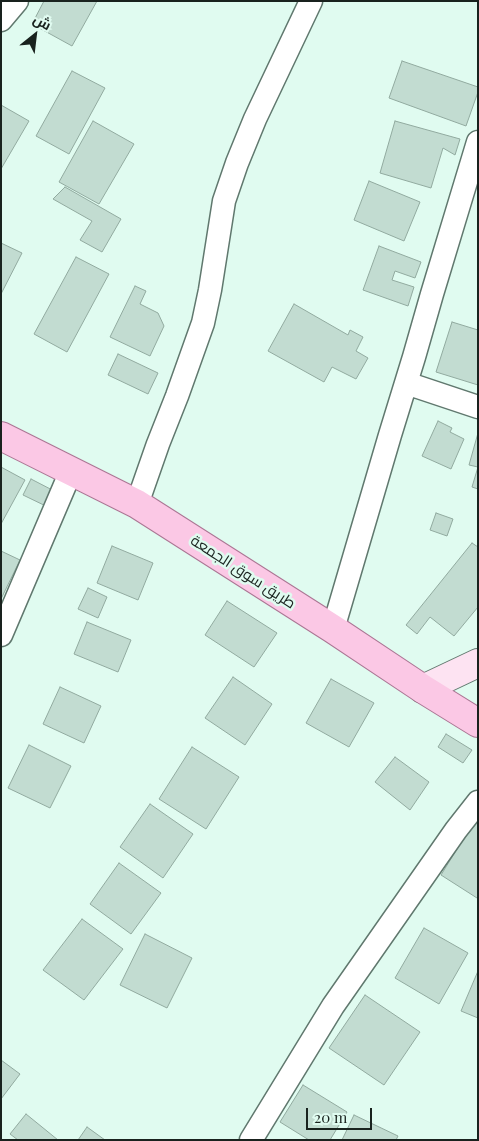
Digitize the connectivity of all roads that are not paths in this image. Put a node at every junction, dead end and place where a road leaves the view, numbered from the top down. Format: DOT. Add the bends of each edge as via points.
graph roads {
  1 [pos="16,1"];
  2 [pos="311,1"];
  3 [pos="1,20"];
  4 [pos="478,142"];
  5 [pos="406,383"];
  6 [pos="478,407"];
  7 [pos="1,436"];
  8 [pos="71,471"];
  9 [pos="137,504"];
  10 [pos="333,629"];
  11 [pos="1,635"];
  12 [pos="478,663"];
  13 [pos="423,690"];
  14 [pos="478,723"];
  15 [pos="478,802"];
  16 [pos="251,1140"];
  1 -- 3 [label="street"];
  2 -- 9 [label="street" via="236,163 224,201 203,323"];
  4 -- 5 [label="street"];
  5 -- 6 [label="street"];
  5 -- 10 [label="street"];
  7 -- 8 [label="main road, طريق سوق الجمعة"];
  8 -- 9 [label="main road, طريق سوق الجمعة"];
  8 -- 11 [label="street"];
  9 -- 10 [label="main road, طريق سوق الجمعة"];
  10 -- 13 [label="main road, طريق سوق الجمعة"];
  12 -- 13 [label="street"];
  13 -- 14 [label="main road, طريق سوق الجمعة"];
  15 -- 16 [label="street" via="334,1006"];
}
